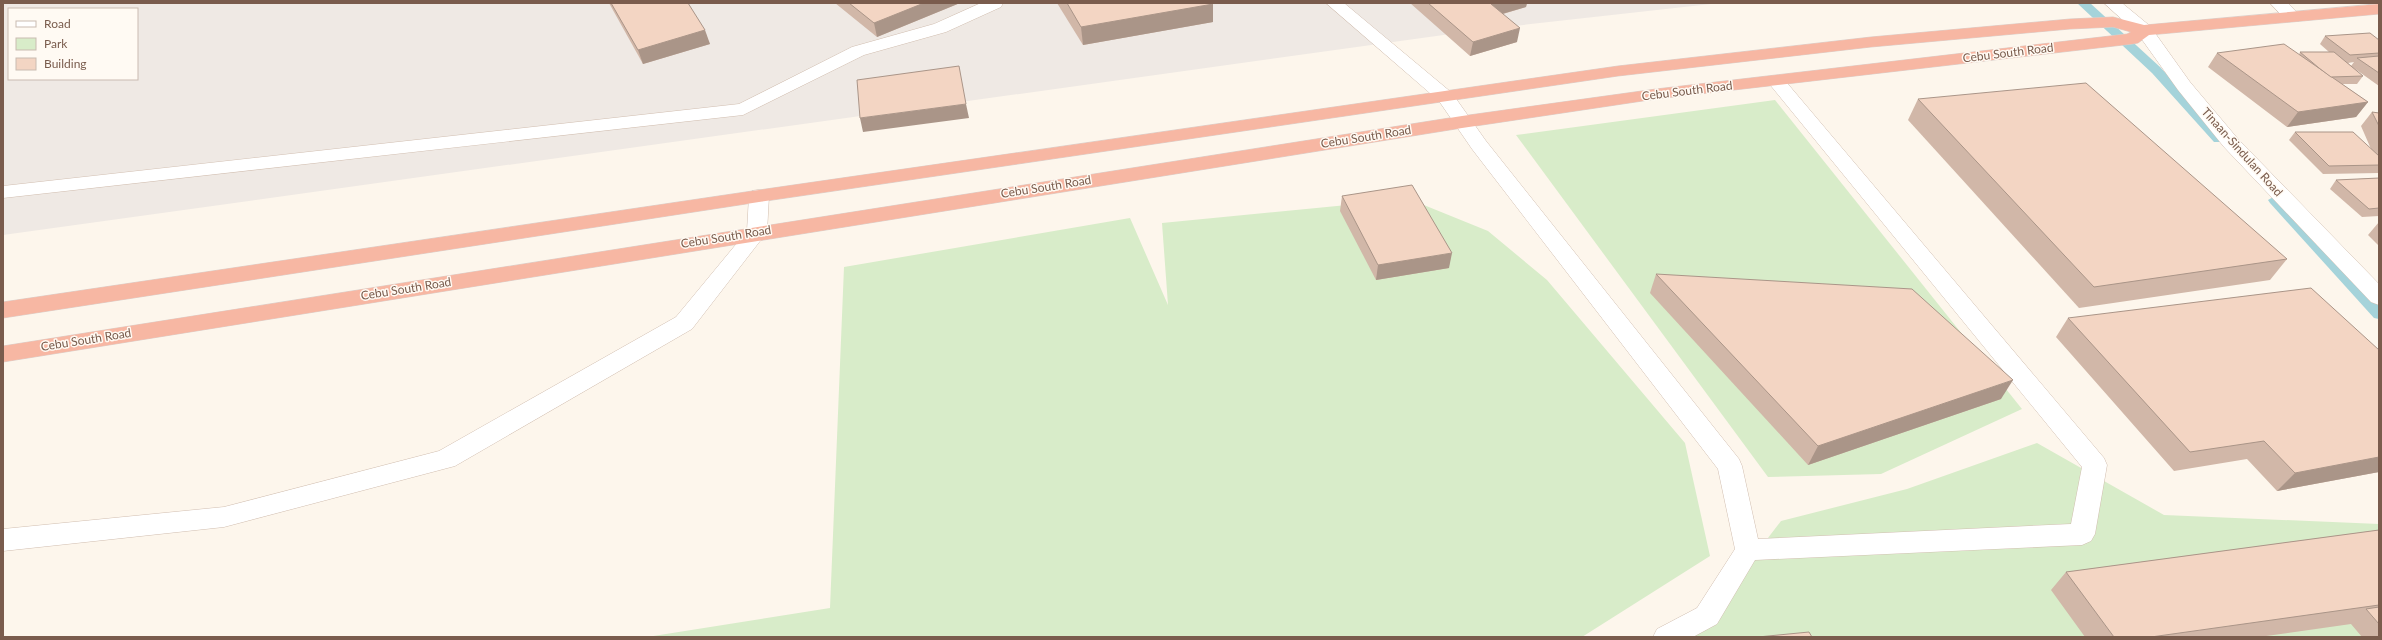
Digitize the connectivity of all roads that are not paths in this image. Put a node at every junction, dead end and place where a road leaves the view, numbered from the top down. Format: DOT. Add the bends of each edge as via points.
graph roads {
  1 [pos="995,3"];
  2 [pos="2112,3"];
  3 [pos="2278,3"];
  4 [pos="1340,4"];
  5 [pos="2379,9"];
  6 [pos="2294,17"];
  7 [pos="2138,34"];
  8 [pos="1776,81"];
  9 [pos="1446,97"];
  10 [pos="1462,122"];
  11 [pos="3,192"];
  12 [pos="759,196"];
  13 [pos="757,232"];
  14 [pos="2379,297"];
  15 [pos="3,310"];
  16 [pos="3,354"];
  17 [pos="3,540"];
  18 [pos="1748,550"];
  19 [pos="1667,637"];
  1 -- 11 [label="street" via="940,28 858,51 743,109"];
  2 -- 7 [label="street, Tinaan-Sindulan Road"];
  3 -- 6 [label="street"];
  4 -- 9 [label="street"];
  5 -- 6 [label="highway"];
  6 -- 7 [label="highway"];
  7 -- 8 [label="highway, Cebu South Road" via="2092,43"];
  7 -- 9 [label="highway, Cebu South Road" via="2113,22 2070,24 1618,70"];
  7 -- 14 [label="street, Tinaan-Sindulan Road" via="2231,143"];
  8 -- 10 [label="highway, Cebu South Road" via="1656,94"];
  8 -- 18 [label="street" via="2095,465 2082,534"];
  9 -- 10 [label="street"];
  9 -- 12 [label="highway, Cebu South Road"];
  10 -- 13 [label="highway, Cebu South Road"];
  10 -- 18 [label="street" via="1730,466"];
  12 -- 13 [label="street"];
  12 -- 15 [label="highway, Cebu South Road"];
  13 -- 16 [label="highway, Cebu South Road"];
  13 -- 17 [label="street" via="684,323 446,459 224,517"];
  18 -- 19 [label="street" via="1707,616"];
}
